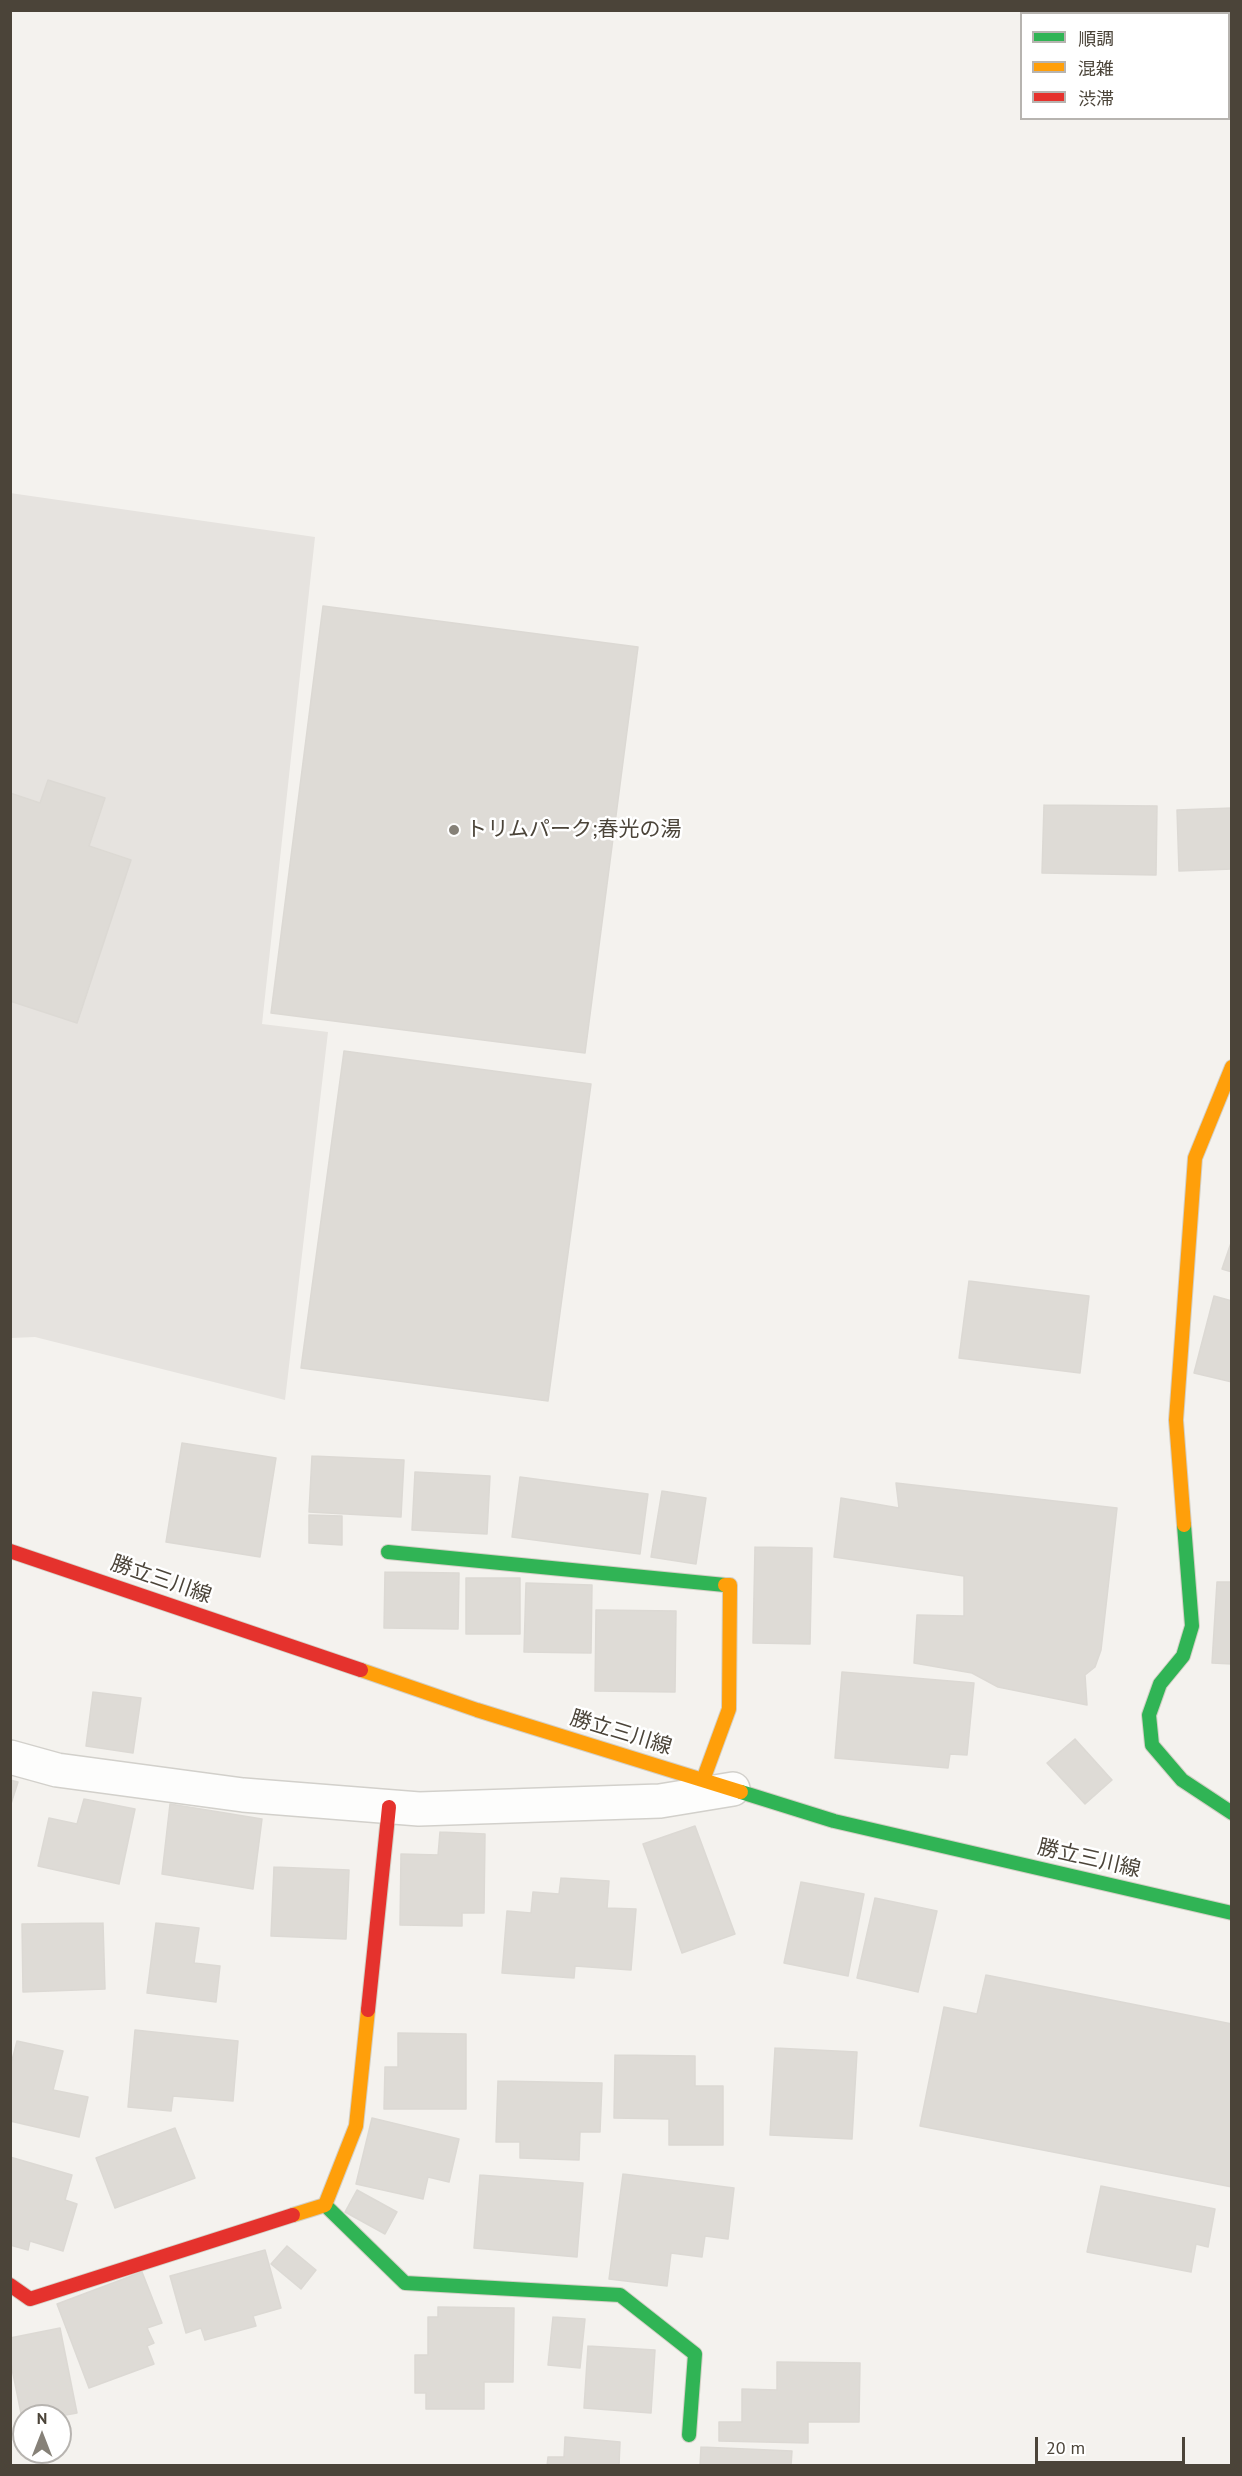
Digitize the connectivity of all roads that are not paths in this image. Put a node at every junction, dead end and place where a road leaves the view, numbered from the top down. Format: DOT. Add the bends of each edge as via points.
graph roads {
  1 [pos="1232,1067"];
  2 [pos="10,1551"];
  3 [pos="388,1552"];
  4 [pos="10,1757"];
  5 [pos="718,1785"];
  6 [pos="389,1807"];
  7 [pos="1232,1812"];
  8 [pos="1232,1913"];
  9 [pos="325,2205"];
  10 [pos="10,2285"];
  11 [pos="689,2435"];
  1 -- 7 [label="street" via="1195,1158 1176,1420 1192,1626 1183,1656 1160,1684 1149,1715 1152,1745 1182,1780"];
  2 -- 5 [label="street, 勝立三川線" via="477,1710"];
  3 -- 5 [label="street" via="730,1585 729,1709"];
  4 -- 6 [label="street" via="57,1770 243,1795"];
  5 -- 6 [label="street" via="660,1801"];
  5 -- 8 [label="street, 勝立三川線" via="834,1821"];
  6 -- 9 [label="street" via="356,2126"];
  9 -- 10 [label="street" via="30,2299"];
  9 -- 11 [label="street" via="405,2283 620,2295 695,2354"];
}
